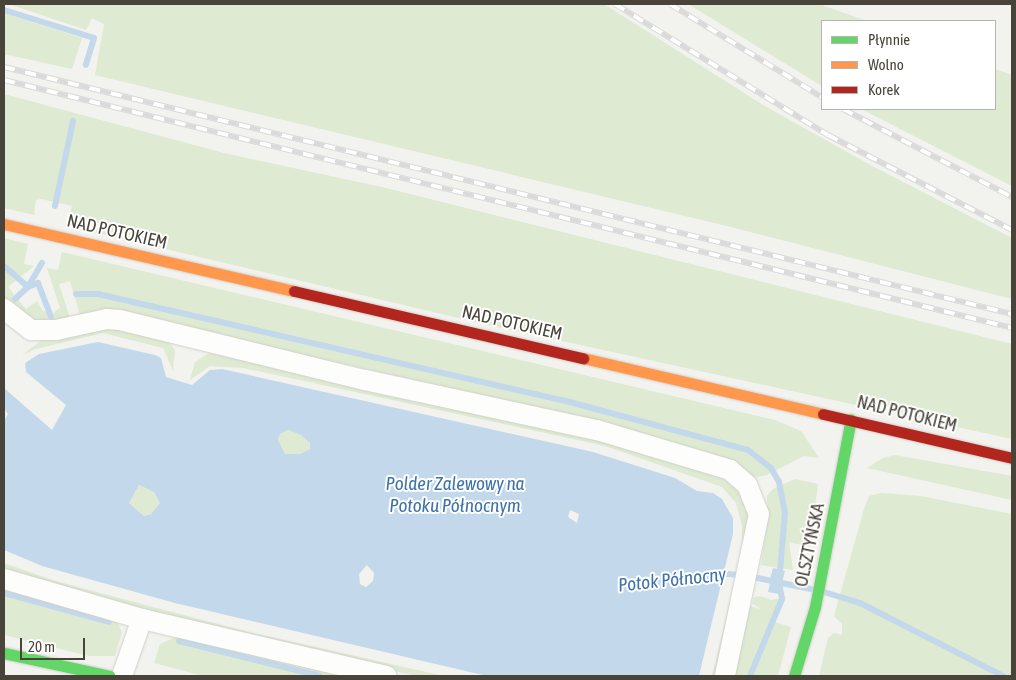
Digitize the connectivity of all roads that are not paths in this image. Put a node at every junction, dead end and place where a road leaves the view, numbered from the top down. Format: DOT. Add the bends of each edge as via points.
graph roads {
  1 [pos="4,224"];
  2 [pos="4,309"];
  3 [pos="851,419"];
  4 [pos="1012,458"];
  5 [pos="4,579"];
  6 [pos="142,619"];
  7 [pos="4,653"];
  8 [pos="110,676"];
  9 [pos="122,676"];
  10 [pos="386,676"];
  11 [pos="725,676"];
  12 [pos="794,676"];
  1 -- 3 [label="main road, NAD POTOKIEM"];
  2 -- 11 [label="street" via="31,330 56,330 107,319 120,320 365,380 597,430 730,470 747,485 759,514"];
  3 -- 4 [label="main road, NAD POTOKIEM"];
  3 -- 12 [label="main road, OLSZTYŃSKA" via="815,606"];
  5 -- 6 [label="street"];
  6 -- 9 [label="street"];
  6 -- 10 [label="street"];
  7 -- 8 [label="main road"];
}
